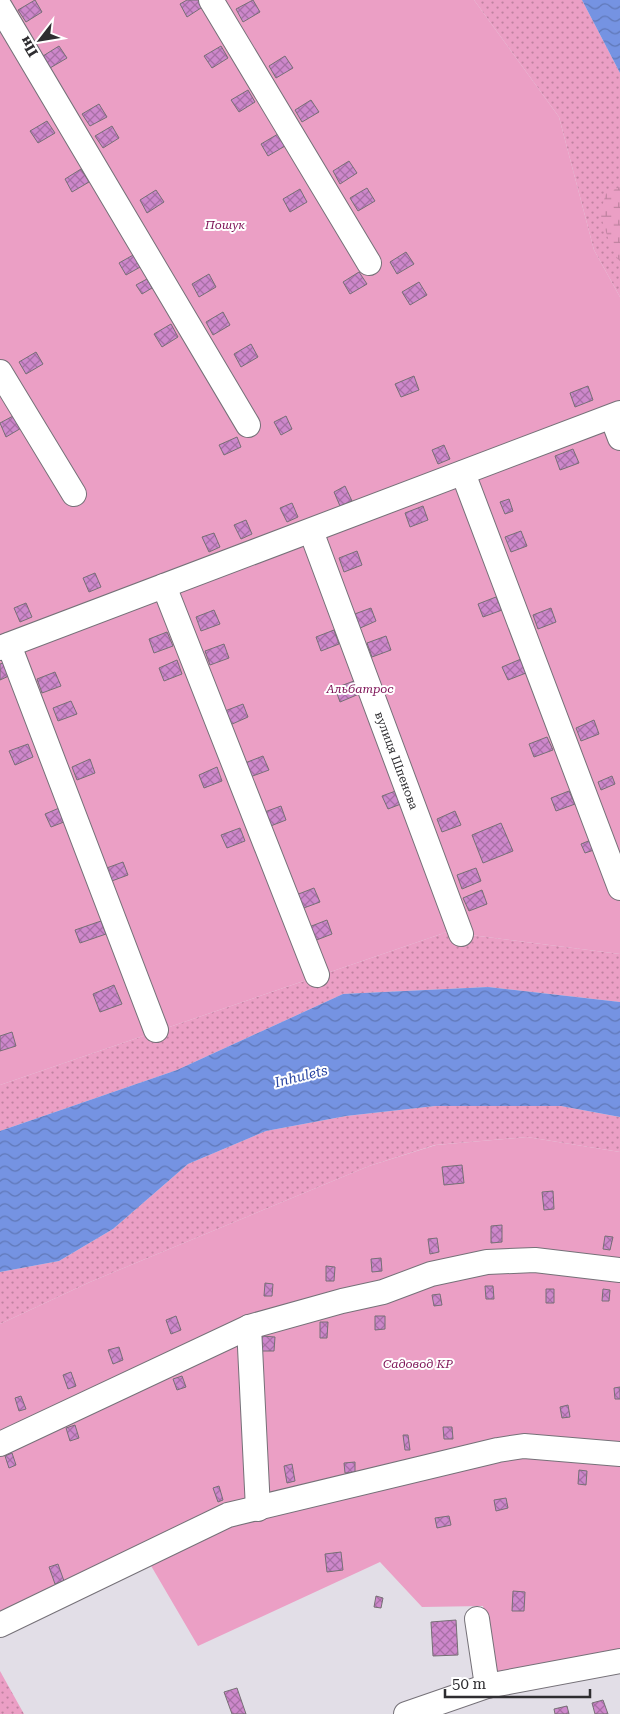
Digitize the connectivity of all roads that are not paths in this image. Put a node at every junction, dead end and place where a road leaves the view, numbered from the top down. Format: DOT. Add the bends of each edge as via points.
graph roads {
  1 [pos="211,0"];
  2 [pos="0,7"];
  3 [pos="369,263"];
  4 [pos="0,372"];
  5 [pos="617,423"];
  6 [pos="248,424"];
  7 [pos="463,473"];
  8 [pos="74,494"];
  9 [pos="311,531"];
  10 [pos="164,586"];
  11 [pos="5,647"];
  12 [pos="620,888"];
  13 [pos="461,934"];
  14 [pos="317,975"];
  15 [pos="156,1030"];
  16 [pos="620,1270"];
  17 [pos="249,1328"];
  18 [pos="0,1444"];
  19 [pos="620,1454"];
  20 [pos="258,1509"];
  21 [pos="476,1619"];
  22 [pos="0,1625"];
  23 [pos="620,1661"];
  24 [pos="488,1686"];
  25 [pos="406,1714"];
  1 -- 3 [label="street"];
  2 -- 6 [label="street"];
  4 -- 8 [label="street"];
  5 -- 7 [label="street"];
  7 -- 9 [label="street"];
  7 -- 12 [label="street"];
  9 -- 10 [label="street"];
  9 -- 13 [label="street, вулиця Шпенова"];
  10 -- 11 [label="street"];
  10 -- 14 [label="street"];
  11 -- 15 [label="street"];
  16 -- 17 [label="street" via="535,1260 487,1262 431,1274 383,1292"];
  17 -- 18 [label="street"];
  17 -- 20 [label="street"];
  19 -- 20 [label="street" via="524,1446"];
  20 -- 22 [label="street" via="228,1515"];
  21 -- 24 [label="street"];
  23 -- 24 [label="street"];
  24 -- 25 [label="street"];
}
